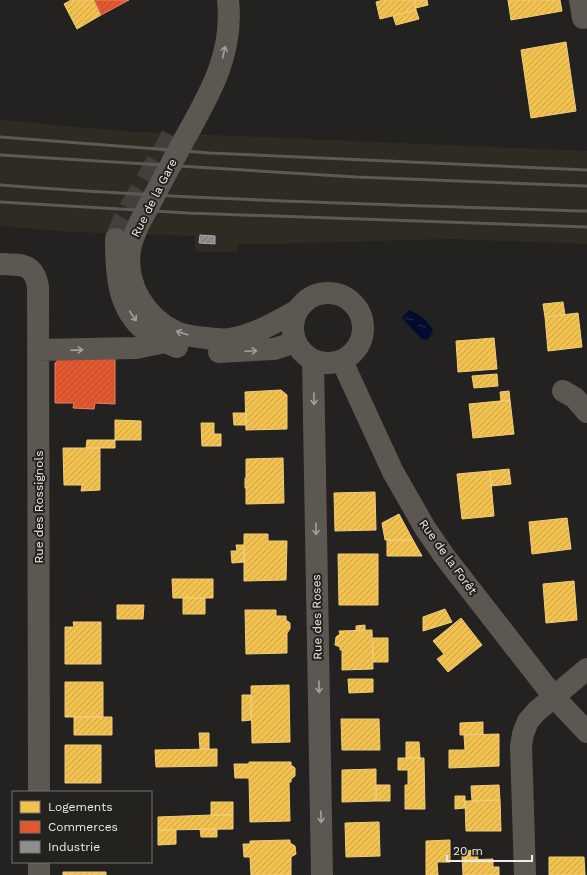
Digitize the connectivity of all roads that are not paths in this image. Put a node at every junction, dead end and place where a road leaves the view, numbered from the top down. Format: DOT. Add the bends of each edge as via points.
graph roads {
  1 [pos="214,0"];
  2 [pos="228,0"];
  3 [pos="172,136"];
  4 [pos="125,239"];
  5 [pos="0,264"];
  6 [pos="298,310"];
  7 [pos="165,342"];
  8 [pos="296,342"];
  9 [pos="38,350"];
  10 [pos="313,360"];
  11 [pos="342,361"];
  12 [pos="563,391"];
  13 [pos="587,412"];
  14 [pos="587,669"];
  15 [pos="554,697"];
  16 [pos="587,732"];
  17 [pos="39,791"];
  18 [pos="39,863"];
  19 [pos="39,875"];
  20 [pos="322,875"];
  21 [pos="525,875"];
  1 -- 3 [label="street" via="215,18 208,61"];
  4 -- 2 [label="street, Rue de la Gare, one-way" via="139,224 216,81 228,33"];
  6 -- 4 [label="street, Rue de la Gare, one-way" via="246,336 229,339 194,337 177,332 147,310 136,295 131,279 130,249"];
  4 -- 7 [label="street, Rue de la Gare, one-way" via="117,274 120,293 127,308 146,332"];
  5 -- 9 [label="street, Rue des Rossignols" via="24,266 37,276"];
  6 -- 8 [label="street" via="293,331"];
  6 -- 11 [label="street" via="307,300 320,293 330,292 352,301 360,310 363,333 359,345"];
  7 -- 8 [label="street, Rue de la Gare, one-way" via="196,351 229,352 274,350"];
  9 -- 7 [label="street, one-way" via="136,348"];
  8 -- 10 [label="street"];
  9 -- 17 [label="street, Rue des Rossignols"];
  10 -- 11 [label="street" via="322,363"];
  10 -- 20 [label="street, Rue des Roses, one-way"];
  11 -- 15 [label="street, Rue de la Forêt" via="393,472 425,528"];
  12 -- 13 [label="street" via="575,398"];
  14 -- 15 [label="street"];
  15 -- 16 [label="street, Rue de la Forêt"];
  15 -- 21 [label="street" via="528,721 521,746"];
  18 -- 19 [label="street"];
}
